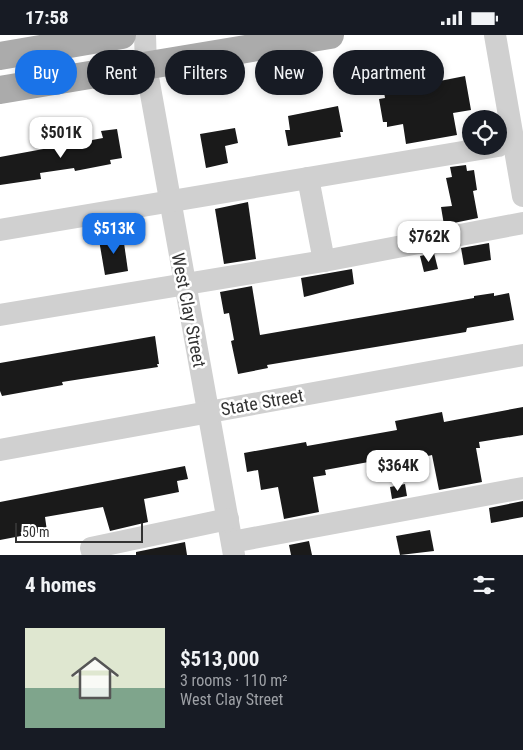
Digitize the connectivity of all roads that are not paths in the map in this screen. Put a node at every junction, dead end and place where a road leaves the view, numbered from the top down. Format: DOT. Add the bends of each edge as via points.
graph roads {
  1 [pos="122,35"];
  2 [pos="145,35"];
  3 [pos="330,35"];
  4 [pos="495,35"];
  5 [pos="145,50"];
  6 [pos="0,56"];
  7 [pos="155,64"];
  8 [pos="87,76"];
  9 [pos="0,90"];
  10 [pos="151,95"];
  11 [pos="508,145"];
  12 [pos="308,178"];
  13 [pos="523,196"];
  14 [pos="169,202"];
  15 [pos="523,223"];
  16 [pos="0,230"];
  17 [pos="324,261"];
  18 [pos="184,283"];
  19 [pos="0,315"];
  20 [pos="523,355"];
  21 [pos="208,412"];
  22 [pos="0,449"];
  23 [pos="523,488"];
  24 [pos="228,519"];
  25 [pos="233,549"];
  26 [pos="93,555"];
  1 -- 6 [label="main road"];
  2 -- 5 [label="street, West Clay Street"];
  3 -- 7 [label="main road"];
  4 -- 11 [label="street"];
  8 -- 9 [label="main road"];
  10 -- 14 [label="street, West Clay Street"];
  11 -- 12 [label="street"];
  11 -- 13 [label="street"];
  12 -- 14 [label="street"];
  12 -- 17 [label="street"];
  14 -- 16 [label="street"];
  14 -- 18 [label="street, West Clay Street"];
  15 -- 17 [label="street"];
  17 -- 18 [label="street"];
  18 -- 19 [label="street"];
  18 -- 21 [label="street, West Clay Street"];
  20 -- 21 [label="street, State Street"];
  21 -- 22 [label="street, State Street"];
  21 -- 24 [label="street, West Clay Street"];
  23 -- 25 [label="street"];
  24 -- 25 [label="street, West Clay Street"];
  24 -- 26 [label="street" via="91,548"];
}
